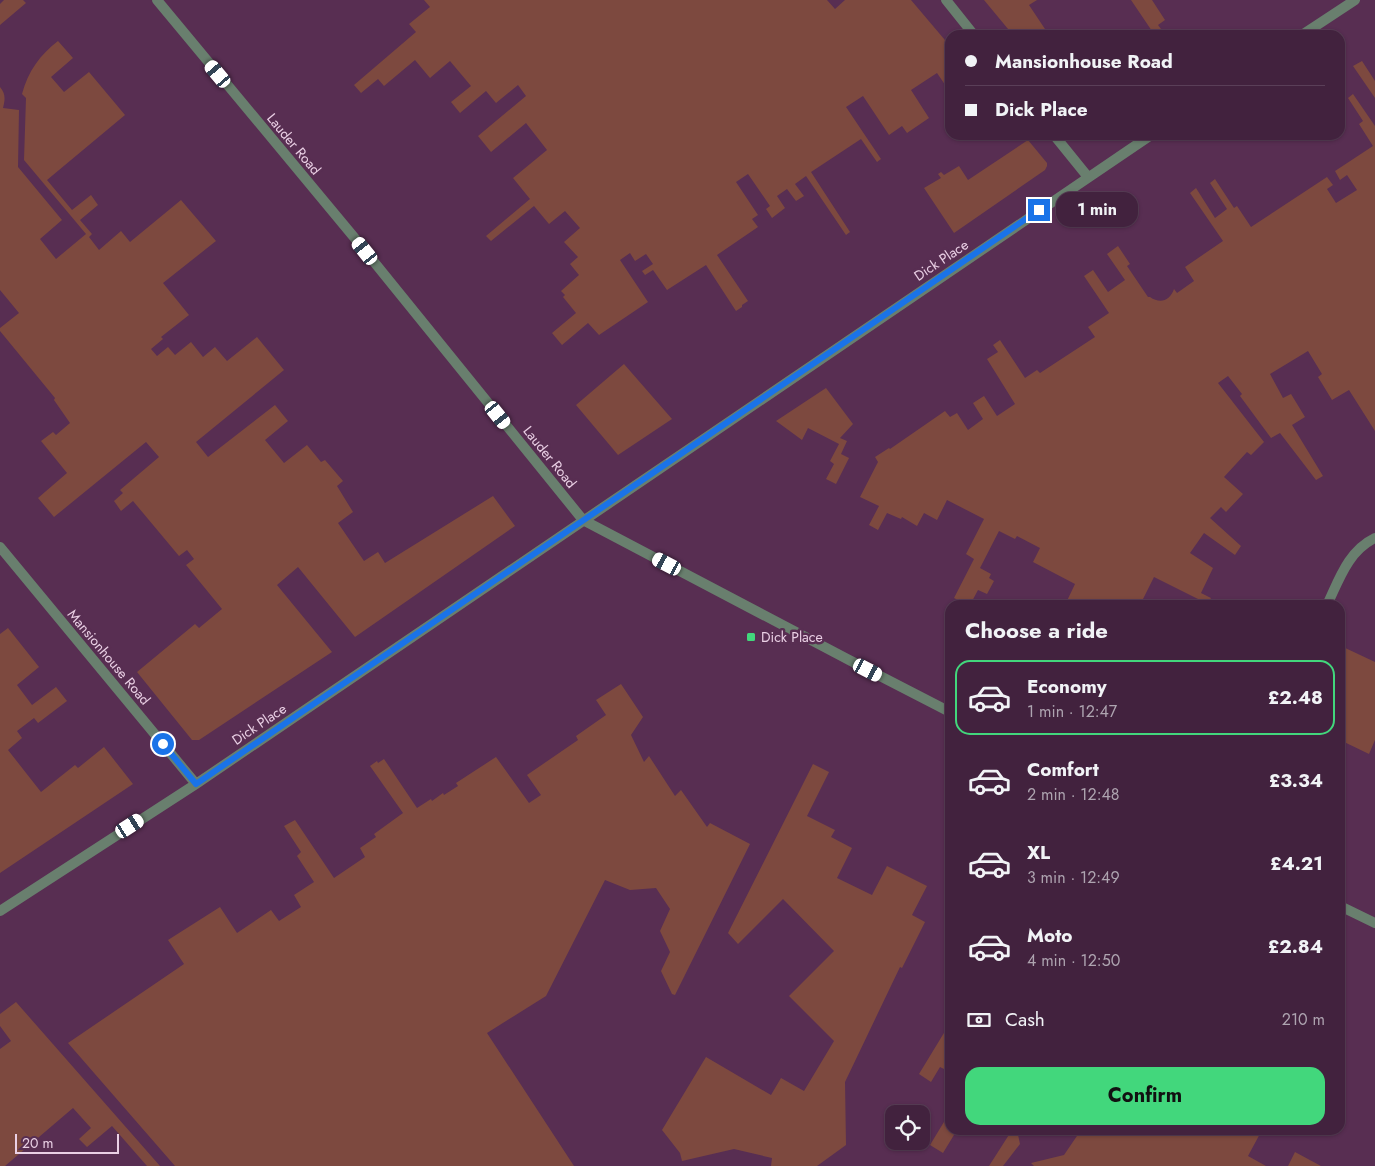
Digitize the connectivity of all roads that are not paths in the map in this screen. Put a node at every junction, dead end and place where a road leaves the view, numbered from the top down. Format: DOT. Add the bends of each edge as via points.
graph roads {
  1 [pos="157,0"];
  2 [pos="946,0"];
  3 [pos="1355,0"];
  4 [pos="970,30"];
  5 [pos="1310,30"];
  6 [pos="1058,140"];
  7 [pos="1144,140"];
  8 [pos="1088,177"];
  9 [pos="583,520"];
  10 [pos="1375,538"];
  11 [pos="0,547"];
  12 [pos="1330,600"];
  13 [pos="945,709"];
  14 [pos="196,784"];
  15 [pos="1345,908"];
  16 [pos="0,911"];
  17 [pos="1375,923"];
  1 -- 9 [label="street, Lauder Road"];
  2 -- 4 [label="street"];
  3 -- 5 [label="street"];
  6 -- 8 [label="street"];
  7 -- 8 [label="street, Dick Place"];
  8 -- 9 [label="street, Dick Place"];
  9 -- 13 [label="street, Lauder Road"];
  9 -- 14 [label="street, Dick Place"];
  10 -- 12 [label="street" via="1354,554"];
  11 -- 14 [label="street, Mansionhouse Road"];
  14 -- 16 [label="street, Dick Place"];
  15 -- 17 [label="street"];
}
